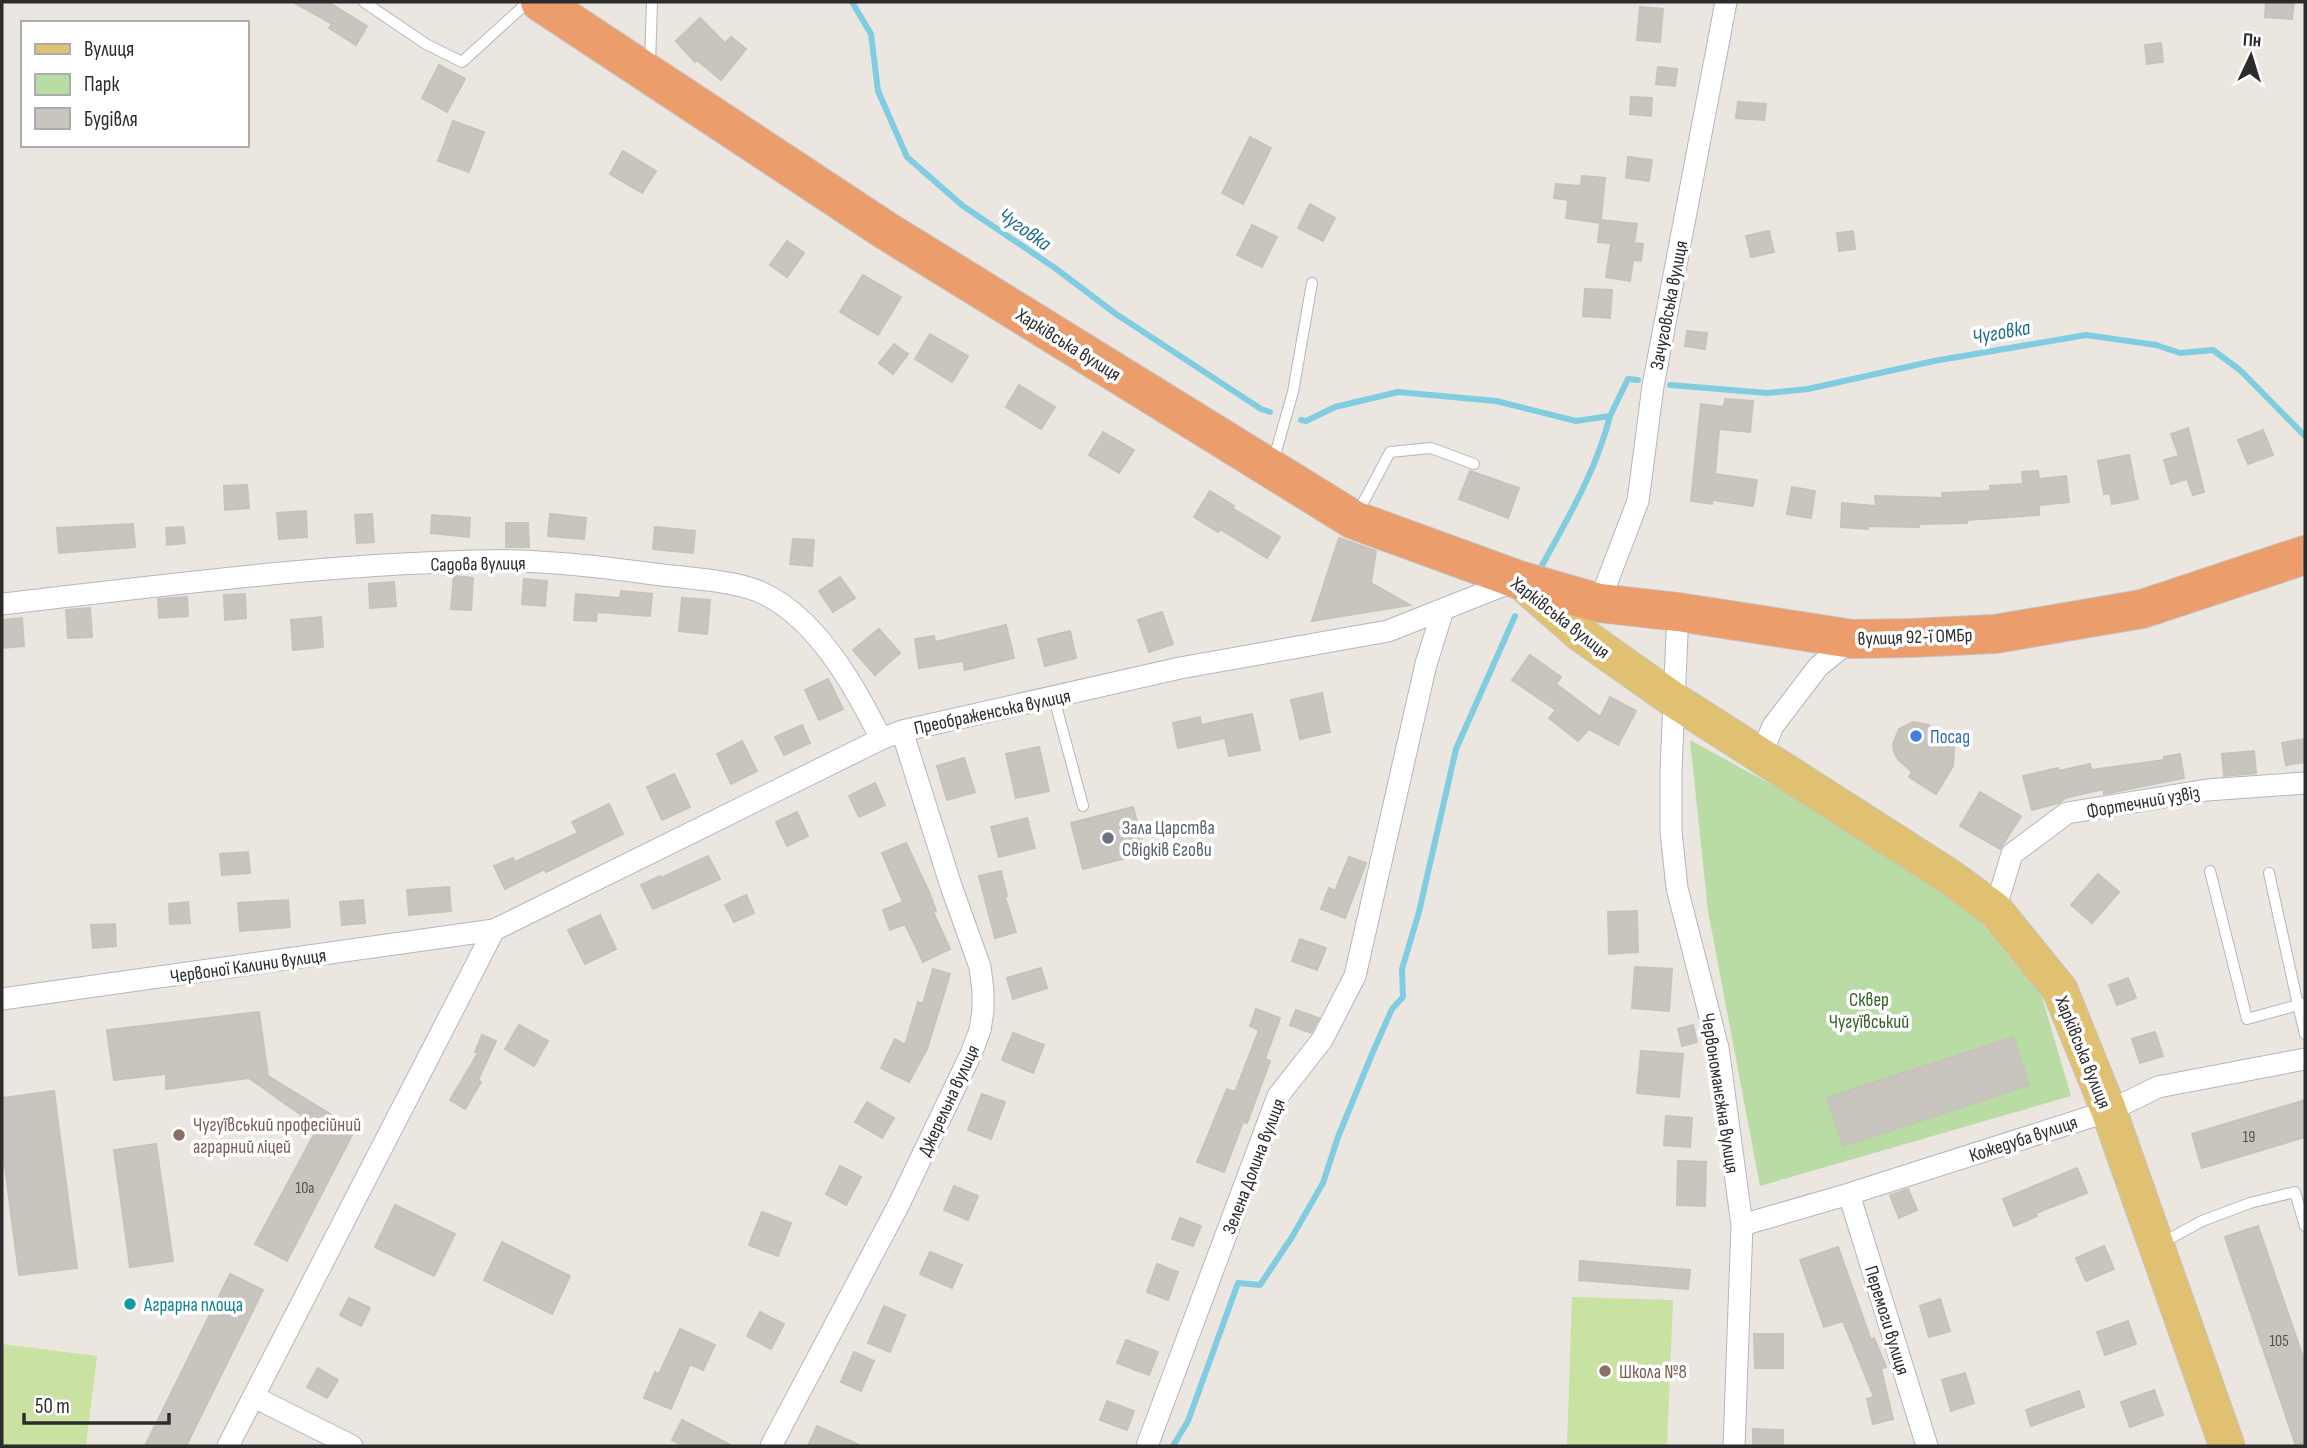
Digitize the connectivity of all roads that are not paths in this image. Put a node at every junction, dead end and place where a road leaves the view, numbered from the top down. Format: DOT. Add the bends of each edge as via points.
graph roads {
  1 [pos="364,2"];
  2 [pos="528,2"];
  3 [pos="540,2"];
  4 [pos="652,2"];
  5 [pos="1726,2"];
  6 [pos="649,74"];
  7 [pos="1312,283"];
  8 [pos="1474,464"];
  9 [pos="1271,468"];
  10 [pos="1354,520"];
  11 [pos="2305,555"];
  12 [pos="1519,580"];
  13 [pos="1599,603"];
  14 [pos="2,604"];
  15 [pos="1443,610"];
  16 [pos="1678,612"];
  17 [pos="1852,639"];
  18 [pos="1054,698"];
  19 [pos="1674,700"];
  20 [pos="902,731"];
  21 [pos="881,738"];
  22 [pos="1760,757"];
  23 [pos="2305,783"];
  24 [pos="1083,806"];
  25 [pos="2210,871"];
  26 [pos="2269,873"];
  27 [pos="1995,911"];
  28 [pos="494,930"];
  29 [pos="2,999"];
  30 [pos="2301,1004"];
  31 [pos="2305,1034"];
  32 [pos="2305,1059"];
  33 [pos="2109,1111"];
  34 [pos="1849,1194"];
  35 [pos="1742,1225"];
  36 [pos="2305,1226"];
  37 [pos="2156,1247"];
  38 [pos="254,1397"];
  39 [pos="228,1446"];
  40 [pos="352,1446"];
  41 [pos="771,1446"];
  42 [pos="1147,1446"];
  43 [pos="1734,1446"];
  44 [pos="1927,1446"];
  45 [pos="2227,1446"];
  1 -- 2 [label="lane" via="462,62"];
  3 -- 6 [label="highway, Харківська вулиця"];
  4 -- 6 [label="lane"];
  5 -- 13 [label="street, Зачуговська вулиця" via="1653,386 1638,501"];
  6 -- 9 [label="highway, Харківська вулиця" via="885,230"];
  7 -- 9 [label="lane" via="1293,392"];
  8 -- 10 [label="lane" via="1431,448 1390,452"];
  9 -- 10 [label="highway, Харківська вулиця"];
  10 -- 12 [label="highway, Харківська вулиця"];
  11 -- 17 [label="highway, вулиця 92-ї ОМБр" via="2142,609 2062,624 1995,634"];
  12 -- 13 [label="highway, вулиця 92-ї ОМБр"];
  12 -- 15 [label="street, Преображенська вулиця"];
  12 -- 19 [label="main road, Харківська вулиця" via="1583,635"];
  13 -- 16 [label="highway, вулиця 92-ї ОМБр"];
  14 -- 21 [label="street, Садова вулиця" via="266,573 477,560 602,568 723,583 758,591 807,624"];
  15 -- 18 [label="street, Преображенська вулиця" via="1388,631 1180,668"];
  15 -- 42 [label="street, Зелена Долина вулиця" via="1426,664 1355,976 1322,1040 1278,1096"];
  16 -- 17 [label="highway, вулиця 92-ї ОМБр"];
  16 -- 19 [label="street, Червономанєжна вулиця"];
  17 -- 22 [label="street" via="1818,667 1773,726"];
  18 -- 20 [label="street, Преображенська вулиця"];
  18 -- 24 [label="lane"];
  19 -- 22 [label="main road, Харківська вулиця"];
  19 -- 35 [label="street, Червономанєжна вулиця" via="1671,831 1677,888 1718,1048"];
  20 -- 21 [label="street, Преображенська вулиця"];
  20 -- 41 [label="street, Джерельна вулиця" via="980,967 980,1031 898,1206"];
  21 -- 28 [label="street, Преображенська вулиця"];
  22 -- 27 [label="main road, Харківська вулиця" via="1947,875"];
  23 -- 27 [label="street, Фортечний узвіз" via="2207,790 2067,813 2012,853"];
  25 -- 30 [label="lane" via="2247,1019"];
  26 -- 30 [label="lane"];
  27 -- 33 [label="main road, Харківська вулиця" via="2060,990"];
  28 -- 29 [label="street, Червоної Калини вулиця"];
  28 -- 38 [label="street"];
  30 -- 31 [label="lane"];
  32 -- 33 [label="street, Кожедуба вулиця" via="2158,1087"];
  33 -- 34 [label="street, Кожедуба вулиця"];
  33 -- 37 [label="main road, Харківська вулиця"];
  34 -- 35 [label="street, Кожедуба вулиця"];
  34 -- 44 [label="street, Перемоги вулиця"];
  35 -- 43 [label="street, Червономанєжна вулиця"];
  36 -- 37 [label="lane" via="2295,1192 2202,1221"];
  37 -- 45 [label="main road, Харківська вулиця"];
  38 -- 39 [label="street"];
  38 -- 40 [label="street"];
}
